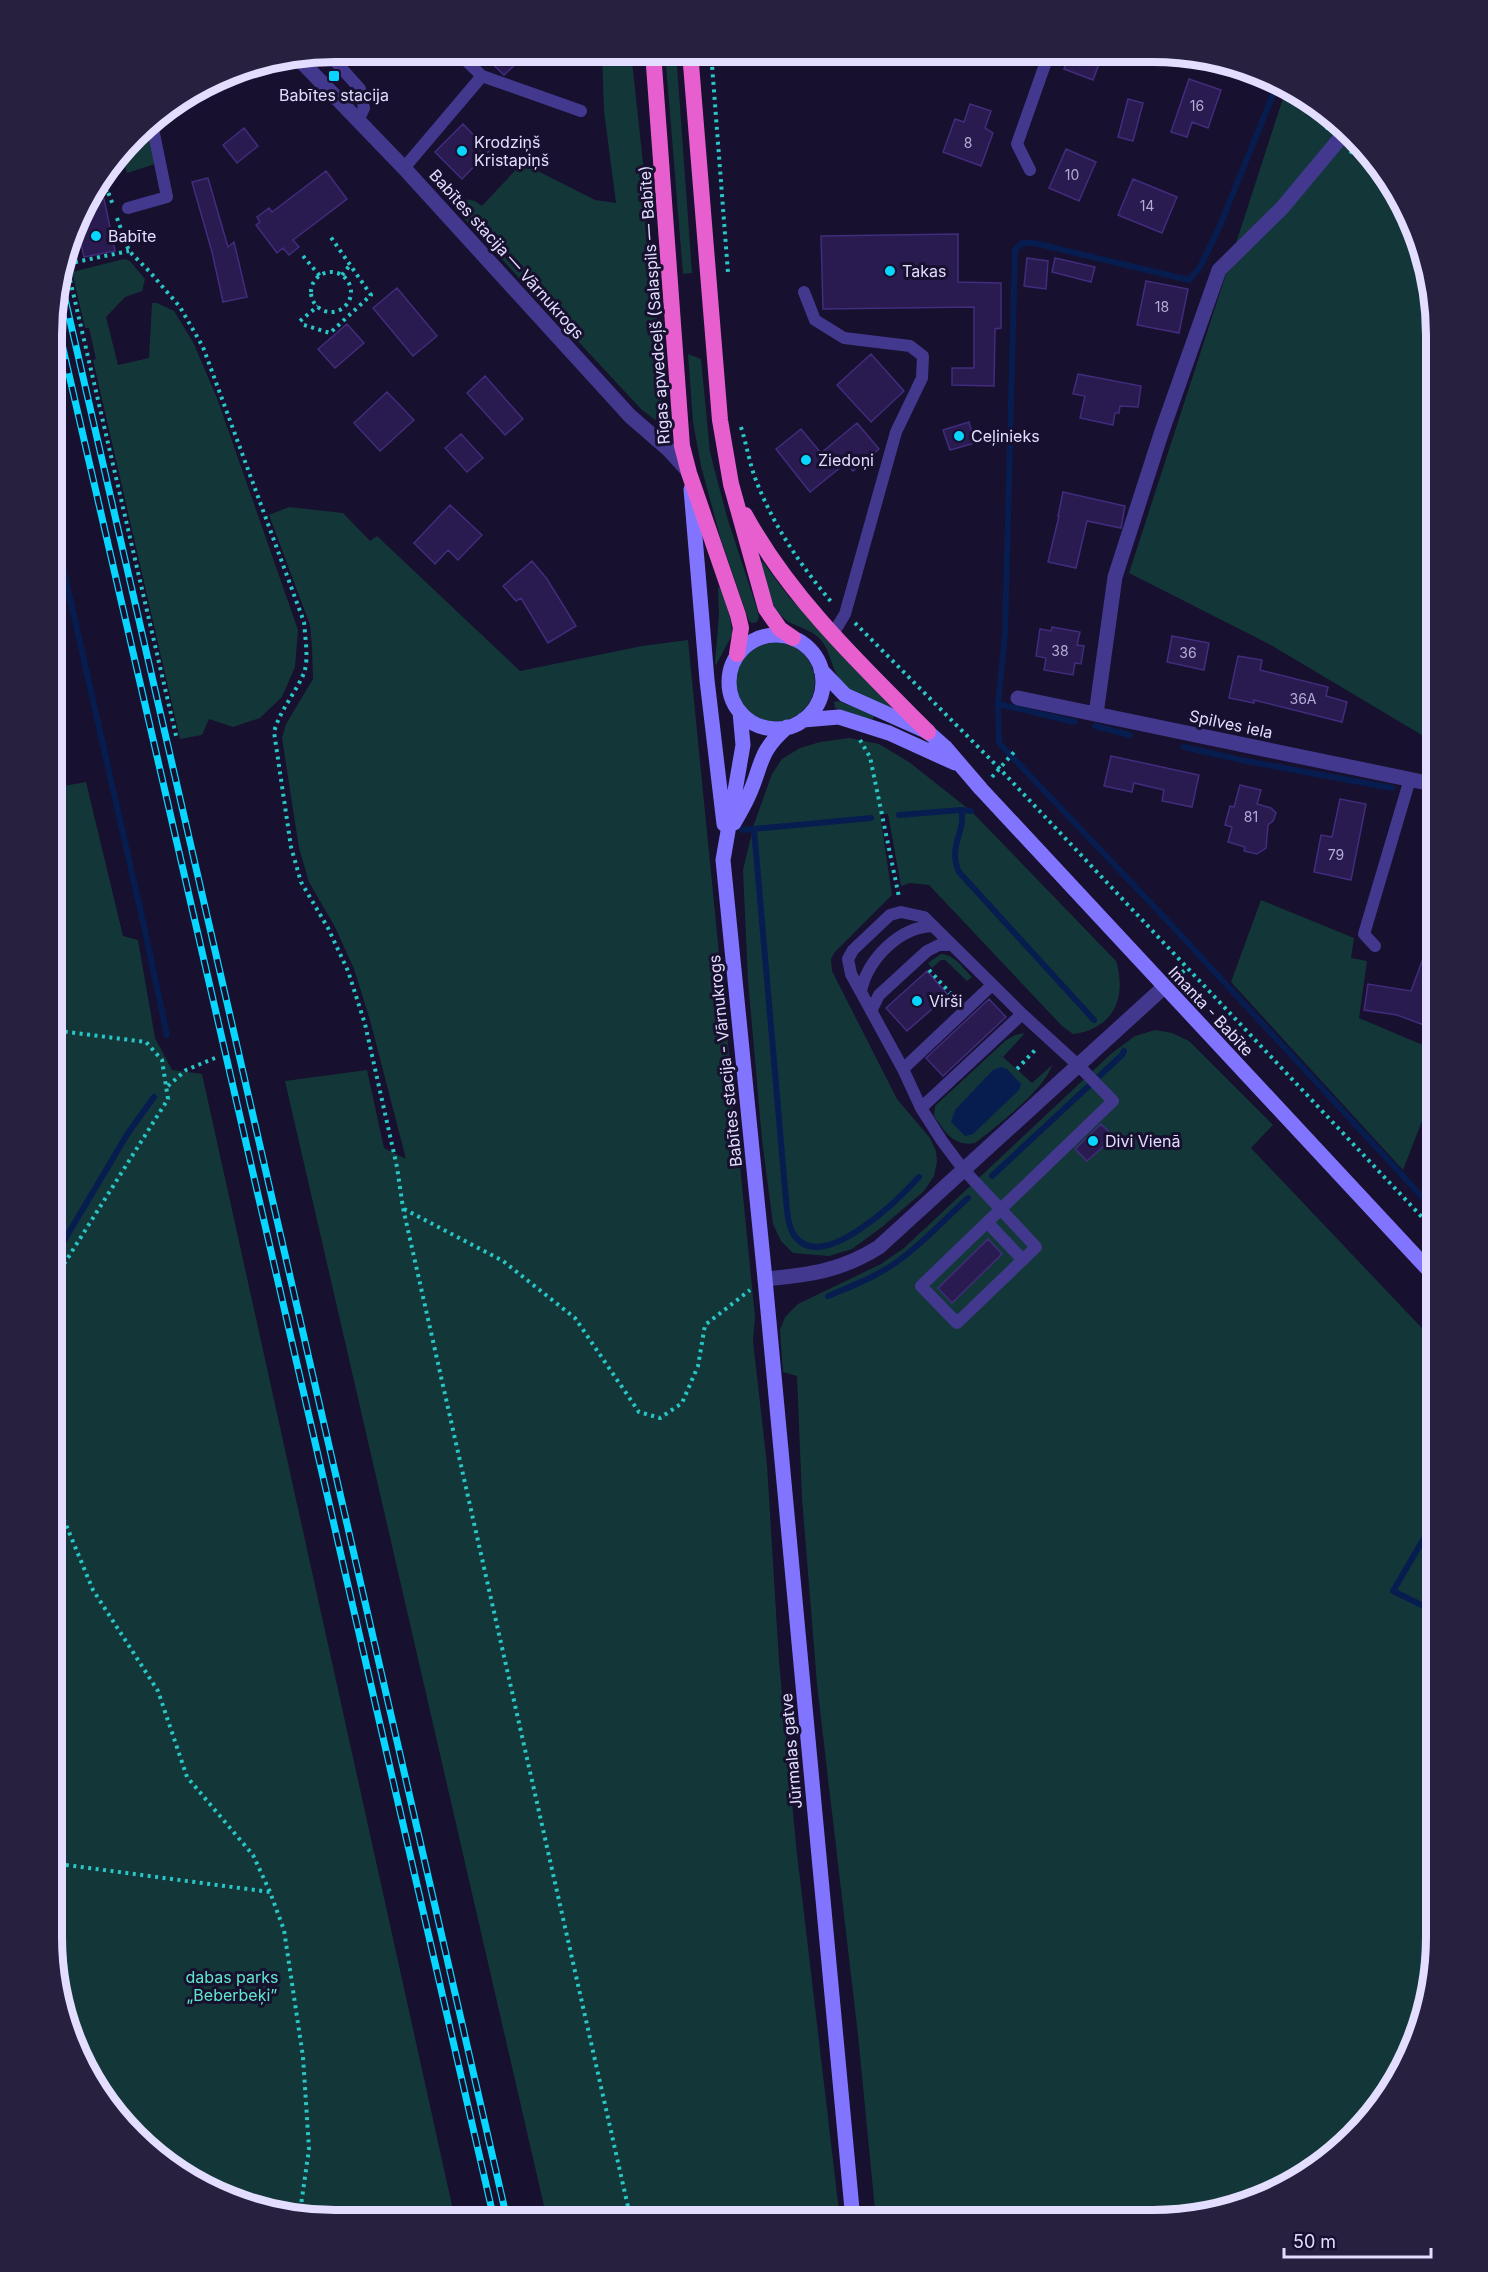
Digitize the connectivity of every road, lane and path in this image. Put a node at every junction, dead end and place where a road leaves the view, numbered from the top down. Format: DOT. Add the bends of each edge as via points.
graph roads {
  1 [pos="336,62"];
  2 [pos="467,62"];
  3 [pos="654,62"];
  4 [pos="691,62"];
  5 [pos="712,62"];
  6 [pos="1046,62"];
  7 [pos="303,64"];
  8 [pos="482,76"];
  9 [pos="581,111"];
  10 [pos="358,121"];
  11 [pos="153,130"];
  12 [pos="1342,136"];
  13 [pos="404,168"];
  14 [pos="1030,170"];
  15 [pos="128,208"];
  16 [pos="330,236"];
  17 [pos="74,253"];
  18 [pos="303,256"];
  19 [pos="350,265"];
  20 [pos="69,272"];
  21 [pos="342,275"];
  22 [pos="320,276"];
  23 [pos="729,278"];
  24 [pos="804,292"];
  25 [pos="318,306"];
  26 [pos="740,420"];
  27 [pos="689,474"];
  28 [pos="730,484"];
  29 [pos="845,614"];
  30 [pos="833,634"];
  31 [pos="793,638"];
  32 [pos="738,654"];
  33 [pos="898,665"];
  34 [pos="821,670"];
  35 [pos="883,687"];
  36 [pos="1018,698"];
  37 [pos="740,712"];
  38 [pos="1096,714"];
  39 [pos="803,720"];
  40 [pos="864,725"];
  41 [pos="787,728"];
  42 [pos="928,732"];
  43 [pos="177,740"];
  44 [pos="1015,751"];
  45 [pos="960,766"];
  46 [pos="1000,769"];
  47 [pos="1410,779"];
  48 [pos="1426,783"];
  49 [pos="981,789"];
  50 [pos="726,838"];
  51 [pos="901,912"];
  52 [pos="933,926"];
  53 [pos="952,945"];
  54 [pos="1375,946"];
  55 [pos="920,958"];
  56 [pos="992,985"];
  57 [pos="1164,987"];
  58 [pos="861,991"];
  59 [pos="953,996"];
  60 [pos="872,1011"];
  61 [pos="1022,1014"];
  62 [pos="62,1031"];
  63 [pos="1048,1037"];
  64 [pos="215,1058"];
  65 [pos="1078,1066"];
  66 [pos="903,1069"];
  67 [pos="1017,1070"];
  68 [pos="167,1086"];
  69 [pos="921,1108"];
  70 [pos="963,1169"];
  71 [pos="403,1208"];
  72 [pos="1000,1209"];
  73 [pos="1426,1221"];
  74 [pos="987,1222"];
  75 [pos="1023,1260"];
  76 [pos="62,1267"];
  77 [pos="1426,1267"];
  78 [pos="765,1280"];
  79 [pos="62,1515"];
  80 [pos="62,1864"];
  81 [pos="270,1892"];
  82 [pos="301,2208"];
  83 [pos="629,2210"];
  84 [pos="852,2210"];
  1 -- 10 [label="lane" via="360,89 364,108"];
  2 -- 8 [label="lane"];
  3 -- 27 [label="highway, Rīgas apvedceļš (Salaspils — Babīte)" via="682,446"];
  4 -- 28 [label="highway" via="720,420"];
  5 -- 23 [label="path"];
  6 -- 14 [label="lane" via="1017,144"];
  7 -- 10 [label="street, Babītes stacija — Vārnukrogs"];
  8 -- 9 [label="lane"];
  8 -- 13 [label="lane"];
  10 -- 13 [label="street, Babītes stacija — Vārnukrogs"];
  11 -- 15 [label="lane" via="167,197"];
  12 -- 38 [label="street" via="1282,208 1219,270 1115,577"];
  13 -- 27 [label="street, Babītes stacija — Vārnukrogs" via="630,416 674,454"];
  16 -- 19 [label="path"];
  17 -- 71 [label="path" via="76,262 129,251 180,306 203,347 304,622 304,672 274,732 291,846 301,882 348,971 362,1014"];
  18 -- 22 [label="path"];
  19 -- 21 [label="path"];
  19 -- 25 [label="path" via="371,295 330,333 302,323"];
  20 -- 43 [label="path"];
  21 -- 22 [label="path" via="330,272"];
  21 -- 25 [label="path" via="350,286 349,301 331,312"];
  22 -- 25 [label="path" via="312,294"];
  24 -- 29 [label="lane" via="815,320 844,338 910,346 923,356 922,378 896,432"];
  26 -- 29 [label="path" via="754,476 782,535 810,577"];
  27 -- 32 [label="highway, Rīgas apvedceļš (Salaspils — Babīte)" via="738,615"];
  27 -- 50 [label="main road"];
  28 -- 30 [label="highway" via="775,567"];
  28 -- 31 [label="highway" via="766,609 780,629"];
  29 -- 30 [label="lane"];
  29 -- 33 [label="path"];
  30 -- 35 [label="highway"];
  31 -- 32 [label="main road" via="762,637"];
  31 -- 34 [label="main road" via="811,651"];
  32 -- 37 [label="main road" via="731,665 729,690"];
  33 -- 35 [label="path"];
  33 -- 46 [label="path"];
  34 -- 39 [label="main road" via="818,703"];
  34 -- 42 [label="main road, Imanta - Babīte" via="845,695"];
  35 -- 42 [label="highway"];
  36 -- 38 [label="street, Spilves iela"];
  37 -- 41 [label="main road" via="761,727"];
  37 -- 50 [label="main road, Babītes stacija - Vārnukrogs" via="743,745"];
  38 -- 47 [label="street, Spilves iela"];
  39 -- 40 [label="main road, Imanta - Babīte" via="839,717"];
  39 -- 41 [label="main road"];
  40 -- 45 [label="main road, Imanta - Babīte"];
  40 -- 51 [label="path" via="859,742 870,758"];
  41 -- 50 [label="main road, Babītes stacija - Vārnukrogs" via="764,752 748,796"];
  42 -- 45 [label="main road, Imanta - Babīte"];
  44 -- 46 [label="path"];
  45 -- 49 [label="main road, Imanta - Babīte"];
  46 -- 49 [label="path"];
  46 -- 73 [label="path"];
  47 -- 48 [label="street, Spilves iela"];
  47 -- 54 [label="lane" via="1364,934"];
  49 -- 57 [label="main road, Imanta - Babīte"];
  50 -- 78 [label="main road, Babītes stacija - Vārnukrogs" via="723,860"];
  51 -- 52 [label="lane" via="924,917"];
  51 -- 58 [label="lane" via="890,915 853,950 848,960"];
  52 -- 53 [label="lane"];
  52 -- 58 [label="lane" via="920,926 896,940 870,965"];
  53 -- 55 [label="lane" via="939,945"];
  53 -- 56 [label="lane"];
  55 -- 59 [label="path"];
  55 -- 60 [label="lane" via="879,995"];
  56 -- 61 [label="lane"];
  56 -- 66 [label="lane"];
  57 -- 65 [label="street"];
  57 -- 77 [label="main road, Imanta - Babīte"];
  58 -- 60 [label="lane"];
  60 -- 66 [label="lane"];
  61 -- 63 [label="lane"];
  61 -- 69 [label="lane"];
  62 -- 68 [label="path" via="146,1042 162,1060"];
  63 -- 65 [label="lane"];
  63 -- 67 [label="path"];
  64 -- 68 [label="path" via="186,1070"];
  65 -- 70 [label="street"];
  65 -- 72 [label="lane" via="1113,1101"];
  66 -- 69 [label="lane"];
  68 -- 76 [label="path" via="168,1099"];
  69 -- 70 [label="lane"];
  70 -- 72 [label="lane"];
  70 -- 78 [label="street" via="907,1224 857,1261 813,1274"];
  71 -- 78 [label="path" via="503,1261 575,1318 639,1412 660,1418 682,1403 698,1366 705,1325"];
  71 -- 83 [label="path"];
  72 -- 74 [label="lane"];
  72 -- 75 [label="lane" via="1036,1247"];
  74 -- 75 [label="lane"];
  74 -- 75 [label="lane" via="921,1286 957,1323"];
  78 -- 84 [label="main road, Jūrmalas gatve"];
  79 -- 81 [label="path" via="93,1590 158,1691 187,1778 253,1855"];
  80 -- 81 [label="path"];
  81 -- 82 [label="path" via="284,1930 303,2057 309,2149"];
}
